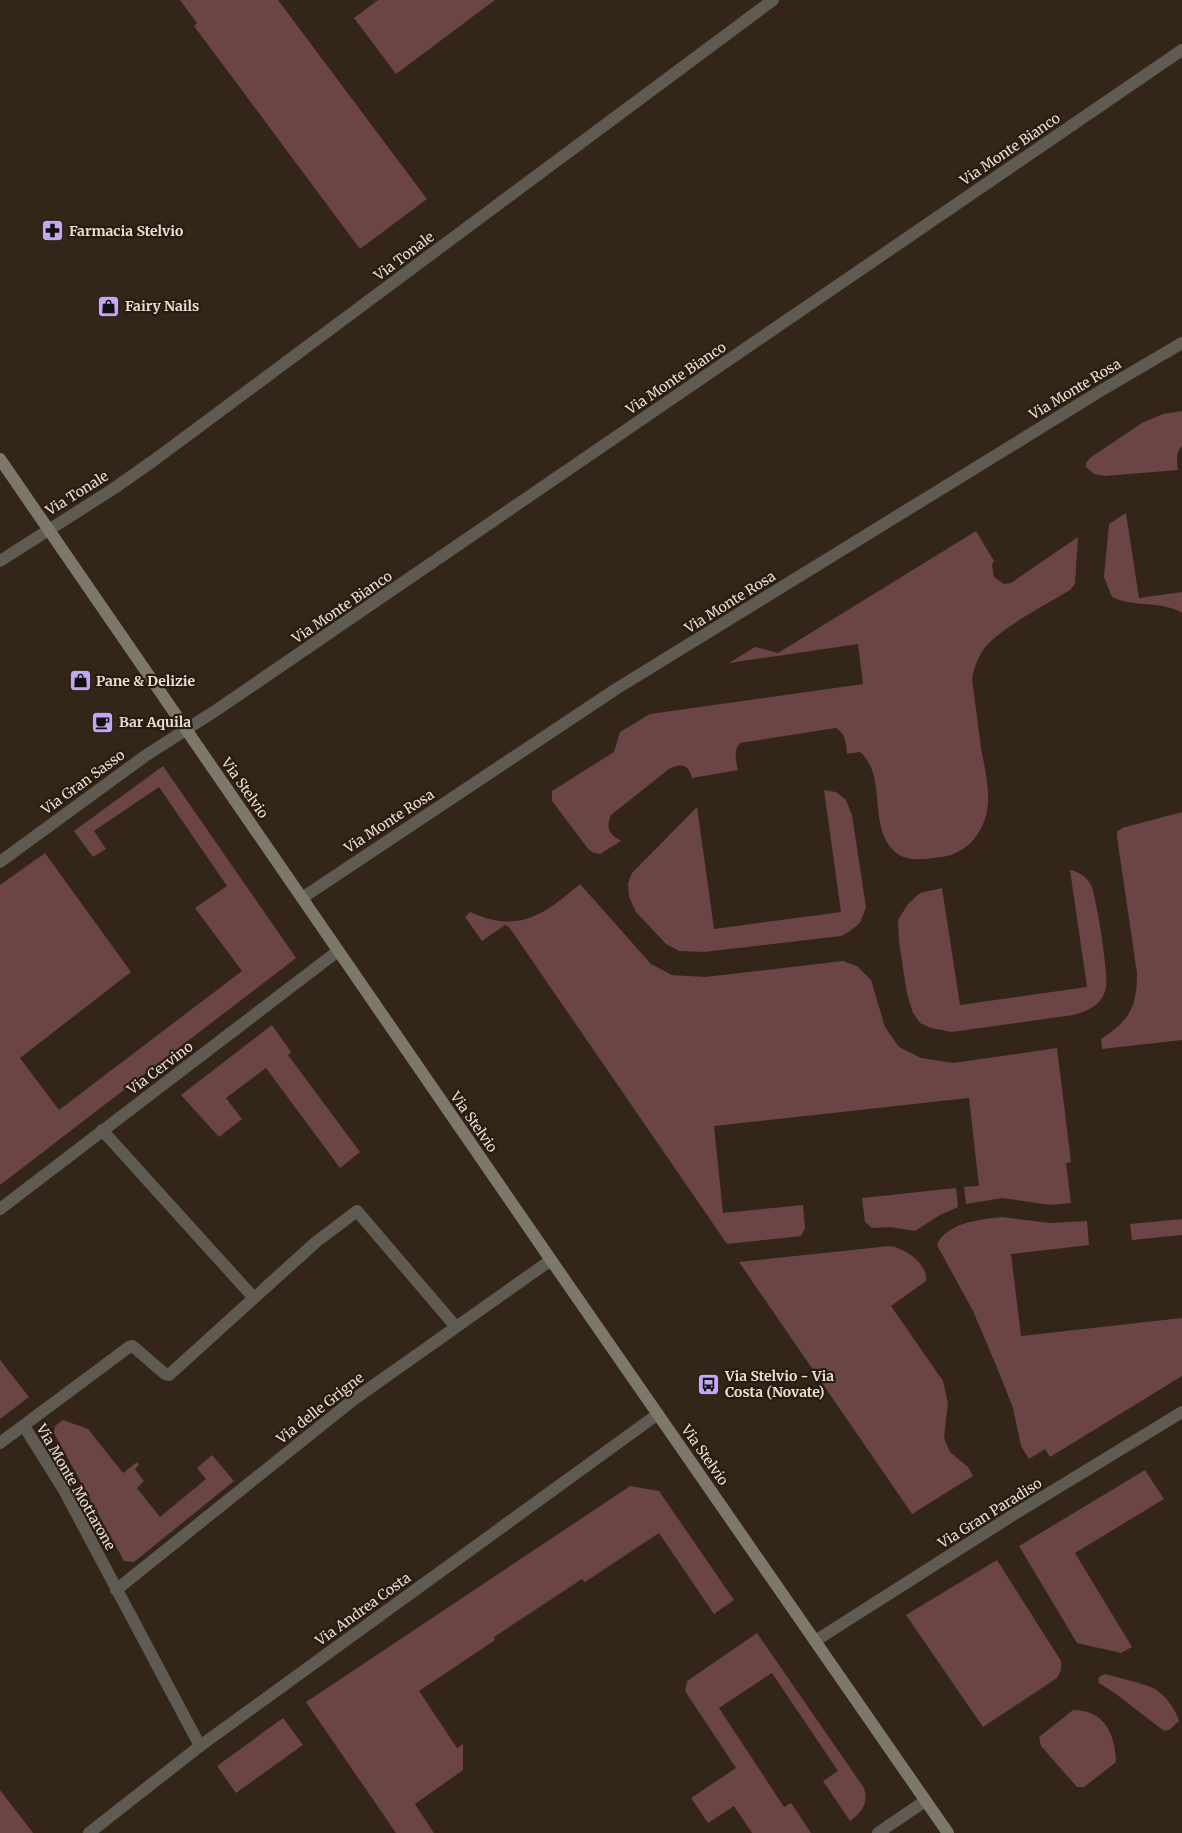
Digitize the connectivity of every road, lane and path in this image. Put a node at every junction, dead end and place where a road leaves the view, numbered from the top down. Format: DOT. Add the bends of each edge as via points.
graph roads {
  1 [pos="773,0"];
  2 [pos="1182,50"];
  3 [pos="1182,343"];
  4 [pos="0,459"];
  5 [pos="48,529"];
  6 [pos="0,561"];
  7 [pos="186,730"];
  8 [pos="0,862"];
  9 [pos="302,898"];
  10 [pos="338,951"];
  11 [pos="102,1130"];
  12 [pos="0,1210"];
  13 [pos="551,1260"];
  14 [pos="254,1298"];
  15 [pos="456,1326"];
  16 [pos="1182,1412"];
  17 [pos="658,1414"];
  18 [pos="24,1426"];
  19 [pos="0,1444"];
  20 [pos="116,1590"];
  21 [pos="815,1641"];
  22 [pos="200,1746"];
  23 [pos="926,1801"];
  24 [pos="89,1833"];
  25 [pos="878,1833"];
  26 [pos="948,1833"];
  1 -- 5 [label="street, Via Tonale" via="153,461"];
  2 -- 7 [label="street, Via Monte Bianco"];
  3 -- 9 [label="street, Via Monte Rosa" via="616,689"];
  4 -- 5 [label="street, Via Stelvio"];
  5 -- 6 [label="street, Via Tonale"];
  5 -- 7 [label="street, Via Stelvio"];
  7 -- 8 [label="street, Via Gran Sasso" via="145,756"];
  7 -- 9 [label="street, Via Stelvio"];
  9 -- 10 [label="street, Via Stelvio"];
  10 -- 11 [label="street, Via Cervino"];
  10 -- 13 [label="street, Via Stelvio"];
  11 -- 12 [label="street, Via Cervino"];
  11 -- 14 [label="street"];
  13 -- 15 [label="street, Via delle Grigne"];
  13 -- 17 [label="street, Via Stelvio"];
  14 -- 15 [label="street, Via Monte Mottarone" via="316,1242 357,1211"];
  14 -- 18 [label="street, Via Monte Mottarone" via="169,1375 135,1348 128,1347"];
  15 -- 20 [label="street, Via delle Grigne" via="353,1400"];
  16 -- 21 [label="street, Via Gran Paradiso"];
  17 -- 21 [label="street, Via Stelvio"];
  17 -- 22 [label="street, Via Andrea Costa"];
  18 -- 19 [label="street"];
  18 -- 20 [label="street, Via Monte Mottarone" via="64,1490"];
  20 -- 22 [label="street, Via Monte Mottarone"];
  21 -- 23 [label="street, Via Stelvio"];
  22 -- 24 [label="street, Via Andrea Costa"];
  23 -- 25 [label="street"];
  23 -- 26 [label="street, Via Stelvio"];
}
